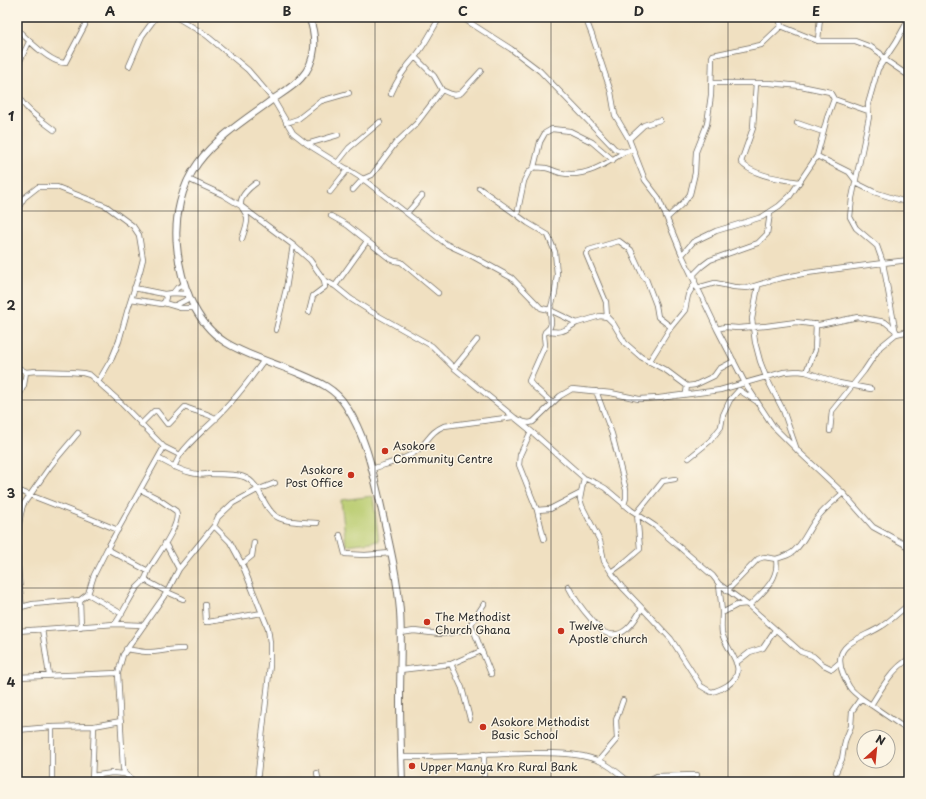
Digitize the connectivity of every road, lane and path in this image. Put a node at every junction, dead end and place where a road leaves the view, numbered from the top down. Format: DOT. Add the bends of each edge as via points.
graph roads {
  1 [pos="85,17"];
  2 [pos="156,17"];
  3 [pos="176,17"];
  4 [pos="310,17"];
  5 [pos="440,17"];
  6 [pos="461,17"];
  7 [pos="585,17"];
  8 [pos="779,17"];
  9 [pos="820,17"];
  10 [pos="907,17"];
  11 [pos="781,26"];
  12 [pos="17,29"];
  13 [pos="818,41"];
  14 [pos="29,42"];
  15 [pos="415,57"];
  16 [pos="884,59"];
  17 [pos="129,66"];
  18 [pos="17,67"];
  19 [pos="481,71"];
  20 [pos="909,76"];
  21 [pos="711,83"];
  22 [pos="756,83"];
  23 [pos="442,90"];
  24 [pos="349,93"];
  25 [pos="17,94"];
  26 [pos="391,94"];
  27 [pos="273,99"];
  28 [pos="834,99"];
  29 [pos="868,111"];
  30 [pos="660,120"];
  31 [pos="380,122"];
  32 [pos="286,123"];
  33 [pos="797,123"];
  34 [pos="54,130"];
  35 [pos="823,132"];
  36 [pos="338,135"];
  37 [pos="629,139"];
  38 [pos="307,144"];
  39 [pos="633,149"];
  40 [pos="624,152"];
  41 [pos="817,156"];
  42 [pos="613,160"];
  43 [pos="338,162"];
  44 [pos="534,167"];
  45 [pos="348,169"];
  46 [pos="188,179"];
  47 [pos="363,179"];
  48 [pos="855,181"];
  49 [pos="800,182"];
  50 [pos="256,183"];
  51 [pos="479,188"];
  52 [pos="353,190"];
  53 [pos="330,192"];
  54 [pos="422,196"];
  55 [pos="909,203"];
  56 [pos="241,206"];
  57 [pos="17,210"];
  58 [pos="407,213"];
  59 [pos="770,213"];
  60 [pos="517,215"];
  61 [pos="331,216"];
  62 [pos="667,218"];
  63 [pos="242,239"];
  64 [pos="366,241"];
  65 [pos="293,245"];
  66 [pos="682,255"];
  67 [pos="909,260"];
  68 [pos="883,262"];
  69 [pos="324,280"];
  70 [pos="185,284"];
  71 [pos="696,285"];
  72 [pos="335,286"];
  73 [pos="758,286"];
  74 [pos="134,288"];
  75 [pos="173,293"];
  76 [pos="438,293"];
  77 [pos="164,294"];
  78 [pos="190,296"];
  79 [pos="131,299"];
  80 [pos="164,303"];
  81 [pos="174,306"];
  82 [pos="194,308"];
  83 [pos="550,310"];
  84 [pos="309,312"];
  85 [pos="606,317"];
  86 [pos="577,323"];
  87 [pos="816,324"];
  88 [pos="671,327"];
  89 [pos="753,327"];
  90 [pos="717,329"];
  91 [pos="276,330"];
  92 [pos="909,330"];
  93 [pos="545,332"];
  94 [pos="896,332"];
  95 [pos="477,340"];
  96 [pos="264,360"];
  97 [pos="734,361"];
  98 [pos="649,362"];
  99 [pos="17,367"];
  100 [pos="454,368"];
  101 [pos="26,372"];
  102 [pos="806,372"];
  103 [pos="766,377"];
  104 [pos="98,382"];
  105 [pos="745,383"];
  106 [pos="687,386"];
  107 [pos="852,386"];
  108 [pos="871,389"];
  109 [pos="596,391"];
  110 [pos="686,393"];
  111 [pos="17,400"];
  112 [pos="757,401"];
  113 [pos="552,403"];
  114 [pos="513,417"];
  115 [pos="216,419"];
  116 [pos="141,424"];
  117 [pos="531,431"];
  118 [pos="830,432"];
  119 [pos="78,433"];
  120 [pos="164,447"];
  121 [pos="797,450"];
  122 [pos="180,455"];
  123 [pos="158,458"];
  124 [pos="689,458"];
  125 [pos="174,467"];
  126 [pos="372,469"];
  127 [pos="584,478"];
  128 [pos="675,479"];
  129 [pos="275,483"];
  130 [pos="17,490"];
  131 [pos="141,490"];
  132 [pos="257,490"];
  133 [pos="581,493"];
  134 [pos="842,493"];
  135 [pos="30,496"];
  136 [pos="624,504"];
  137 [pos="537,510"];
  138 [pos="637,513"];
  139 [pos="317,523"];
  140 [pos="214,526"];
  141 [pos="118,530"];
  142 [pos="909,532"];
  143 [pos="340,535"];
  144 [pos="544,539"];
  145 [pos="254,542"];
  146 [pos="165,543"];
  147 [pos="904,544"];
  148 [pos="107,549"];
  149 [pos="909,550"];
  150 [pos="391,553"];
  151 [pos="776,559"];
  152 [pos="242,564"];
  153 [pos="179,569"];
  154 [pos="148,571"];
  155 [pos="610,572"];
  156 [pos="145,580"];
  157 [pos="719,584"];
  158 [pos="568,586"];
  159 [pos="727,591"];
  160 [pos="167,592"];
  161 [pos="88,594"];
  162 [pos="183,599"];
  163 [pos="80,600"];
  164 [pos="484,604"];
  165 [pos="205,605"];
  166 [pos="748,605"];
  167 [pos="909,605"];
  168 [pos="20,607"];
  169 [pos="642,608"];
  170 [pos="262,613"];
  171 [pos="722,613"];
  172 [pos="122,614"];
  173 [pos="115,624"];
  174 [pos="143,625"];
  175 [pos="81,627"];
  176 [pos="472,627"];
  177 [pos="42,629"];
  178 [pos="775,630"];
  179 [pos="17,631"];
  180 [pos="401,633"];
  181 [pos="126,649"];
  182 [pos="184,649"];
  183 [pos="481,651"];
  184 [pos="909,659"];
  185 [pos="736,663"];
  186 [pos="839,663"];
  187 [pos="451,664"];
  188 [pos="400,670"];
  189 [pos="118,674"];
  190 [pos="491,674"];
  191 [pos="49,675"];
  192 [pos="17,677"];
  193 [pos="861,698"];
  194 [pos="623,700"];
  195 [pos="871,705"];
  196 [pos="470,719"];
  197 [pos="121,721"];
  198 [pos="94,726"];
  199 [pos="52,727"];
  200 [pos="17,730"];
  201 [pos="909,731"];
  202 [pos="484,754"];
  203 [pos="401,757"];
  204 [pos="599,760"];
  205 [pos="836,772"];
  206 [pos="317,773"];
  207 [pos="125,774"];
  208 [pos="697,775"];
  209 [pos="92,776"];
  210 [pos="52,782"];
  211 [pos="92,782"];
  212 [pos="134,782"];
  213 [pos="257,782"];
  214 [pos="319,782"];
  215 [pos="402,782"];
  216 [pos="484,782"];
  217 [pos="629,782"];
  218 [pos="645,782"];
  1 -- 14 [label="street" via="85,25 65,63 58,62"];
  2 -- 17 [label="street" via="142,36"];
  3 -- 27 [label="street" via="206,35 242,65"];
  4 -- 27 [label="main road" via="315,47 313,58 302,77"];
  5 -- 15 [label="street"];
  6 -- 40 [label="street" via="540,71 607,142"];
  7 -- 37 [label="street" via="611,92 615,115"];
  8 -- 11 [label="street"];
  9 -- 13 [label="street"];
  10 -- 16 [label="street" via="906,24"];
  11 -- 13 [label="street"];
  11 -- 21 [label="street" via="761,45 713,55"];
  12 -- 14 [label="street"];
  13 -- 16 [label="street" via="855,41 880,53"];
  14 -- 18 [label="street"];
  15 -- 23 [label="street" via="434,76"];
  15 -- 26 [label="street" via="405,68"];
  16 -- 20 [label="street"];
  16 -- 29 [label="street" via="878,69"];
  19 -- 23 [label="street" via="457,95"];
  21 -- 22 [label="street"];
  21 -- 62 [label="street" via="712,95 707,124 696,152 690,194"];
  22 -- 28 [label="street" via="801,86 830,92"];
  22 -- 49 [label="street" via="753,128 741,162 767,177"];
  23 -- 47 [label="street" via="372,175"];
  24 -- 32 [label="street" via="321,101 298,119"];
  25 -- 34 [label="street" via="29,112"];
  27 -- 32 [label="street"];
  27 -- 46 [label="main road" via="212,146"];
  28 -- 29 [label="street"];
  28 -- 35 [label="street"];
  29 -- 48 [label="street" via="869,118"];
  30 -- 37 [label="street" via="644,125"];
  31 -- 43 [label="street" via="349,148"];
  32 -- 38 [label="street" via="293,133"];
  33 -- 35 [label="street"];
  35 -- 41 [label="street"];
  36 -- 38 [label="street"];
  37 -- 39 [label="street"];
  38 -- 43 [label="street"];
  39 -- 40 [label="street"];
  39 -- 62 [label="street" via="645,180 658,197"];
  40 -- 42 [label="street"];
  41 -- 48 [label="street" via="848,172"];
  41 -- 49 [label="street"];
  42 -- 44 [label="street" via="585,173 576,174"];
  42 -- 44 [label="street" via="583,137 570,131 552,129 540,142"];
  43 -- 45 [label="street"];
  44 -- 60 [label="street" via="524,182"];
  45 -- 47 [label="street"];
  45 -- 53 [label="street"];
  46 -- 56 [label="street"];
  46 -- 70 [label="main road" via="178,209 176,228 180,268"];
  47 -- 52 [label="street"];
  47 -- 58 [label="street"];
  48 -- 55 [label="street" via="874,192"];
  48 -- 68 [label="street" via="850,217 856,228 877,246"];
  49 -- 59 [label="street" via="790,196"];
  50 -- 56 [label="street" via="242,196"];
  51 -- 60 [label="street"];
  54 -- 58 [label="street"];
  56 -- 63 [label="street" via="247,217"];
  56 -- 65 [label="street"];
  57 -- 74 [label="street" via="24,198 38,187 57,187 106,206 133,226 139,235 143,259"];
  58 -- 83 [label="street" via="446,244 507,274 536,304"];
  59 -- 66 [label="street" via="716,231 693,242"];
  59 -- 71 [label="street" via="767,234 758,243 710,260 694,274"];
  60 -- 83 [label="street" via="548,235 555,252 557,274"];
  61 -- 64 [label="street"];
  62 -- 66 [label="street"];
  64 -- 72 [label="street"];
  64 -- 76 [label="street" via="390,259 401,262"];
  65 -- 69 [label="street" via="310,260"];
  65 -- 91 [label="street"];
  66 -- 71 [label="street"];
  67 -- 68 [label="street"];
  68 -- 73 [label="street" via="807,273"];
  68 -- 94 [label="street"];
  69 -- 72 [label="street"];
  69 -- 84 [label="street" via="324,287 313,296"];
  70 -- 75 [label="street"];
  70 -- 78 [label="main road"];
  71 -- 73 [label="street" via="714,283 740,288"];
  71 -- 88 [label="street" via="688,296 685,310"];
  71 -- 90 [label="street"];
  72 -- 100 [label="street" via="370,311 432,346"];
  73 -- 89 [label="street" via="752,316"];
  74 -- 77 [label="street"];
  74 -- 79 [label="street"];
  75 -- 77 [label="street"];
  75 -- 78 [label="street"];
  75 -- 81 [label="street" via="176,300"];
  77 -- 80 [label="street"];
  78 -- 81 [label="street"];
  78 -- 82 [label="main road"];
  79 -- 80 [label="street"];
  79 -- 104 [label="street" via="119,341"];
  80 -- 81 [label="street"];
  81 -- 82 [label="street"];
  82 -- 96 [label="main road" via="218,337 235,348"];
  83 -- 86 [label="street"];
  83 -- 93 [label="street" via="551,323"];
  85 -- 86 [label="street" via="600,316"];
  85 -- 88 [label="street" via="606,302 586,254 589,250 619,241 631,250 642,276 646,279 658,316"];
  85 -- 98 [label="street" via="613,323 625,343"];
  86 -- 93 [label="street" via="565,331"];
  87 -- 89 [label="street" via="796,322"];
  87 -- 94 [label="street" via="858,317 885,322"];
  87 -- 102 [label="street" via="815,350"];
  88 -- 98 [label="street"];
  89 -- 90 [label="street"];
  89 -- 103 [label="street"];
  90 -- 97 [label="street"];
  92 -- 94 [label="street"];
  93 -- 113 [label="street" via="545,345 530,380"];
  94 -- 107 [label="street" via="880,347"];
  95 -- 100 [label="street"];
  96 -- 115 [label="street"];
  96 -- 126 [label="main road" via="314,380 341,398 360,429"];
  97 -- 105 [label="street"];
  97 -- 106 [label="street" via="719,369 714,376"];
  98 -- 106 [label="street" via="667,371"];
  99 -- 101 [label="street"];
  100 -- 114 [label="street"];
  101 -- 104 [label="street" via="83,373"];
  101 -- 111 [label="street" via="24,385"];
  102 -- 103 [label="street" via="784,372"];
  102 -- 107 [label="street"];
  103 -- 105 [label="street"];
  103 -- 121 [label="street" via="783,410"];
  104 -- 116 [label="street"];
  105 -- 110 [label="street" via="720,390"];
  105 -- 112 [label="street"];
  106 -- 110 [label="street"];
  107 -- 108 [label="street"];
  107 -- 118 [label="street" via="832,411"];
  109 -- 110 [label="street" via="639,399"];
  109 -- 113 [label="street" via="572,389"];
  109 -- 136 [label="street" via="612,434 626,490"];
  112 -- 121 [label="street" via="773,426"];
  112 -- 124 [label="street" via="738,390 723,415 721,427 710,441"];
  113 -- 114 [label="street" via="533,422 524,422"];
  114 -- 117 [label="street"];
  114 -- 126 [label="street" via="444,426 435,430 419,449 409,456"];
  115 -- 116 [label="street" via="209,414 186,407 169,424 157,411"];
  115 -- 122 [label="street" via="189,443"];
  116 -- 120 [label="street"];
  117 -- 127 [label="street"];
  117 -- 137 [label="street" via="520,455 519,465"];
  119 -- 135 [label="street" via="51,465"];
  120 -- 122 [label="street"];
  120 -- 123 [label="street"];
  121 -- 134 [label="street"];
  122 -- 125 [label="street"];
  123 -- 125 [label="street"];
  123 -- 131 [label="street"];
  125 -- 132 [label="street" via="198,474 243,477 255,484"];
  126 -- 150 [label="main road"];
  127 -- 133 [label="street"];
  127 -- 136 [label="street" via="604,488"];
  128 -- 138 [label="street" via="663,481"];
  129 -- 132 [label="street"];
  130 -- 135 [label="street"];
  131 -- 141 [label="street"];
  131 -- 146 [label="street" via="178,514"];
  132 -- 139 [label="street" via="273,514 278,517"];
  132 -- 140 [label="street" via="225,510 218,516"];
  133 -- 137 [label="street" via="550,509"];
  133 -- 155 [label="street" via="582,506 600,541 604,561"];
  134 -- 147 [label="street" via="873,527"];
  134 -- 151 [label="street" via="817,517 795,551"];
  135 -- 141 [label="street"];
  135 -- 168 [label="street" via="23,505 18,538"];
  136 -- 138 [label="street"];
  137 -- 144 [label="street"];
  138 -- 155 [label="street" via="640,548"];
  138 -- 157 [label="street"];
  140 -- 152 [label="street" via="230,542"];
  140 -- 153 [label="street"];
  141 -- 148 [label="street"];
  142 -- 147 [label="street"];
  143 -- 150 [label="street" via="345,554"];
  145 -- 152 [label="street" via="252,556"];
  146 -- 153 [label="street"];
  146 -- 154 [label="street"];
  147 -- 149 [label="street"];
  148 -- 154 [label="street"];
  148 -- 161 [label="street"];
  150 -- 180 [label="main road"];
  151 -- 159 [label="street" via="758,559"];
  151 -- 166 [label="street" via="777,567 773,579"];
  152 -- 170 [label="street"];
  153 -- 160 [label="street"];
  154 -- 156 [label="street"];
  155 -- 169 [label="street"];
  156 -- 160 [label="street"];
  156 -- 172 [label="street" via="136,588"];
  157 -- 159 [label="street"];
  157 -- 171 [label="street"];
  158 -- 169 [label="street" via="583,610 599,628 610,635 625,631"];
  159 -- 166 [label="street"];
  160 -- 162 [label="street"];
  160 -- 174 [label="street"];
  161 -- 163 [label="street"];
  161 -- 172 [label="street"];
  163 -- 168 [label="street"];
  163 -- 175 [label="street"];
  164 -- 176 [label="street" via="470,624"];
  165 -- 170 [label="street" via="206,622"];
  166 -- 171 [label="street" via="737,605"];
  166 -- 178 [label="street"];
  167 -- 186 [label="street" via="882,626 849,643"];
  169 -- 185 [label="street" via="671,639 701,686 711,692 716,692 733,681 737,676"];
  170 -- 213 [label="street" via="268,628 270,665"];
  171 -- 185 [label="street" via="722,632"];
  172 -- 173 [label="street"];
  173 -- 174 [label="street"];
  173 -- 175 [label="street"];
  174 -- 181 [label="street"];
  175 -- 177 [label="street"];
  176 -- 180 [label="street" via="452,633"];
  176 -- 183 [label="street"];
  177 -- 179 [label="street"];
  177 -- 191 [label="street"];
  178 -- 185 [label="street" via="763,648 750,652"];
  178 -- 186 [label="street" via="801,652 813,656 826,667 832,669"];
  180 -- 188 [label="main road"];
  181 -- 182 [label="street" via="148,652"];
  181 -- 189 [label="street"];
  183 -- 187 [label="street"];
  183 -- 190 [label="street"];
  184 -- 195 [label="street" via="899,665"];
  186 -- 193 [label="street" via="850,690"];
  187 -- 188 [label="street"];
  187 -- 196 [label="street"];
  188 -- 203 [label="main road"];
  189 -- 191 [label="street"];
  189 -- 197 [label="street"];
  191 -- 192 [label="street"];
  193 -- 195 [label="street"];
  193 -- 205 [label="street" via="852,711 852,726"];
  194 -- 204 [label="street" via="616,720 617,739"];
  195 -- 201 [label="street"];
  197 -- 198 [label="street"];
  197 -- 207 [label="street"];
  198 -- 199 [label="street"];
  198 -- 209 [label="street"];
  199 -- 200 [label="street"];
  199 -- 210 [label="street"];
  202 -- 203 [label="street"];
  202 -- 204 [label="street" via="564,754"];
  202 -- 216 [label="street"];
  203 -- 215 [label="main road"];
  204 -- 217 [label="street"];
  206 -- 214 [label="street"];
  207 -- 209 [label="street"];
  207 -- 212 [label="street"];
  208 -- 218 [label="street" via="657,776"];
  209 -- 211 [label="street"];
}
